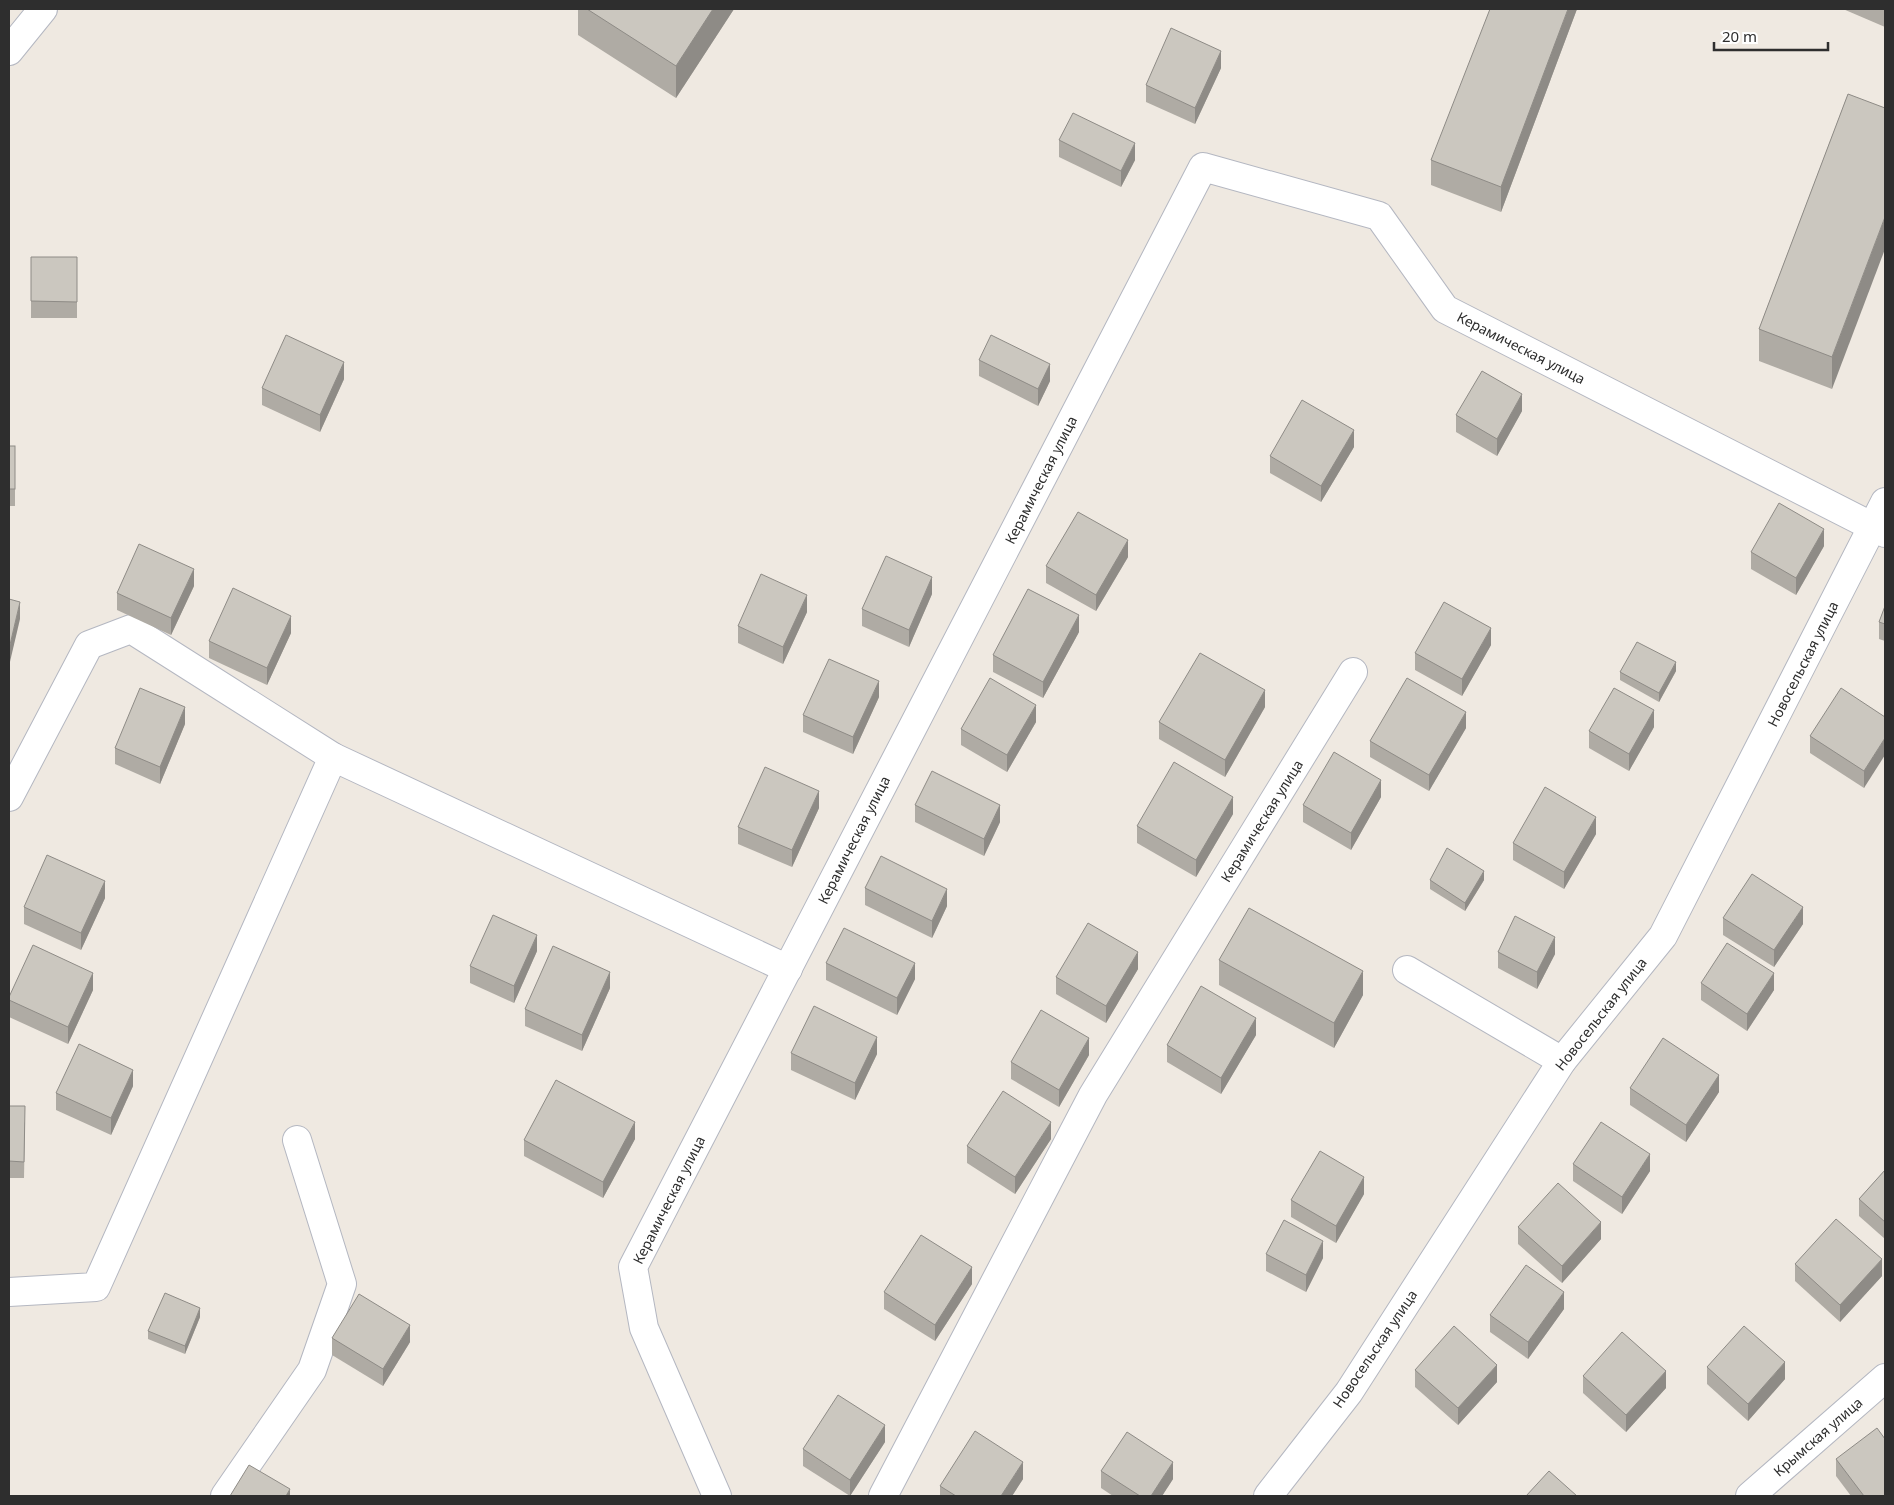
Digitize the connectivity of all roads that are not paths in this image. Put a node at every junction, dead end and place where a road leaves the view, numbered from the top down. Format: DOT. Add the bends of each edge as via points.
graph roads {
  1 [pos="43,9"];
  2 [pos="9,51"];
  3 [pos="1885,502"];
  4 [pos="1880,530"];
  5 [pos="1353,672"];
  6 [pos="333,757"];
  7 [pos="9,798"];
  8 [pos="788,969"];
  9 [pos="1407,970"];
  10 [pos="1562,1061"];
  11 [pos="297,1140"];
  12 [pos="9,1292"];
  13 [pos="1885,1378"];
  14 [pos="225,1496"];
  15 [pos="717,1496"];
  16 [pos="883,1496"];
  17 [pos="1268,1496"];
  18 [pos="1750,1496"];
  1 -- 2 [label="street"];
  3 -- 4 [label="street, Новосельская улица"];
  4 -- 8 [label="street, Керамическая улица" via="1445,309 1379,216 1203,167"];
  4 -- 10 [label="street, Новосельская улица" via="1663,936"];
  5 -- 16 [label="street, Керамическая улица" via="1093,1095"];
  6 -- 7 [label="street" via="131,629 89,646"];
  6 -- 8 [label="street"];
  6 -- 12 [label="street" via="96,1287"];
  8 -- 15 [label="street, Керамическая улица" via="633,1267 644,1328"];
  9 -- 10 [label="street"];
  10 -- 17 [label="street, Новосельская улица" via="1349,1392"];
  11 -- 14 [label="street" via="342,1284 312,1370"];
  13 -- 18 [label="street, Крымская улица"];
}
